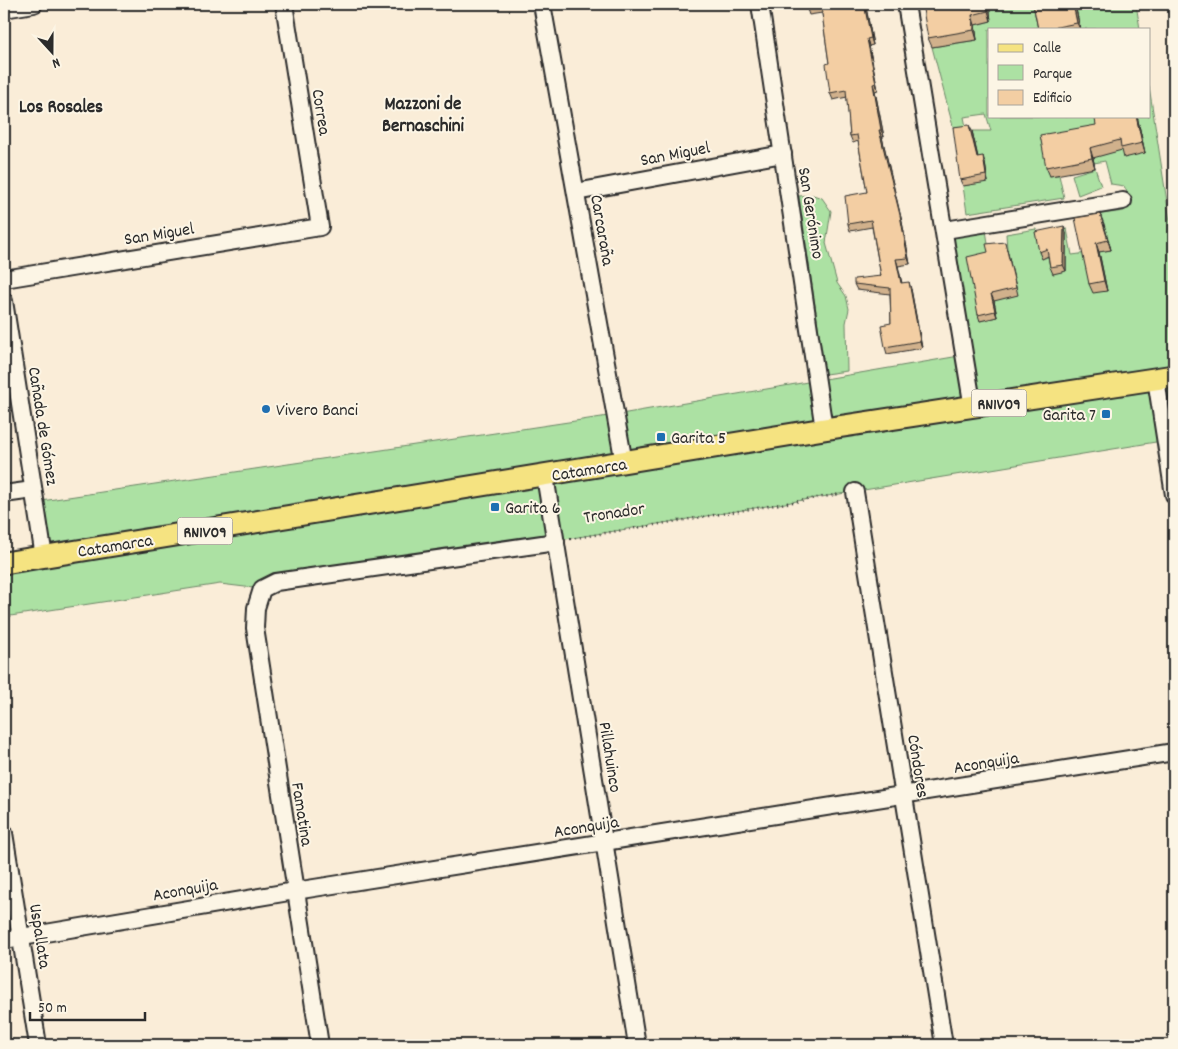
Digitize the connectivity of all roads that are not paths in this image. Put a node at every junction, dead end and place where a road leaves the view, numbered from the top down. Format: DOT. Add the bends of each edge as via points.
graph roads {
  1 [pos="34,4"];
  2 [pos="284,4"];
  3 [pos="542,4"];
  4 [pos="760,4"];
  5 [pos="906,4"];
  6 [pos="4,9"];
  7 [pos="783,154"];
  8 [pos="576,192"];
  9 [pos="1123,201"];
  10 [pos="320,227"];
  11 [pos="945,230"];
  12 [pos="4,279"];
  13 [pos="4,301"];
  14 [pos="1165,377"];
  15 [pos="973,408"];
  16 [pos="824,429"];
  17 [pos="624,463"];
  18 [pos="546,476"];
  19 [pos="33,490"];
  20 [pos="855,492"];
  21 [pos="4,494"];
  22 [pos="1174,495"];
  23 [pos="556,542"];
  24 [pos="44,557"];
  25 [pos="4,563"];
  26 [pos="1174,752"];
  27 [pos="904,796"];
  28 [pos="4,833"];
  29 [pos="605,844"];
  30 [pos="295,890"];
  31 [pos="21,937"];
  32 [pos="4,940"];
  33 [pos="38,1045"];
  34 [pos="320,1045"];
  35 [pos="637,1045"];
  36 [pos="944,1045"];
  1 -- 6 [label="street"];
  2 -- 10 [label="street, Correa"];
  3 -- 8 [label="street, Carcaraña"];
  4 -- 7 [label="street, San Gerónimo"];
  5 -- 11 [label="street"];
  7 -- 8 [label="street, San Miguel"];
  7 -- 16 [label="street, San Gerónimo"];
  8 -- 17 [label="street, Carcaraña"];
  9 -- 11 [label="street"];
  10 -- 12 [label="street, San Miguel"];
  11 -- 15 [label="street"];
  13 -- 19 [label="street, Cañada de Gómez"];
  14 -- 15 [label="main road, Catamarca / RN1V09"];
  14 -- 22 [label="street"];
  15 -- 16 [label="main road, Catamarca / RN1V09"];
  16 -- 17 [label="main road, Catamarca / RN1V09"];
  17 -- 18 [label="main road, Catamarca / RN1V09"];
  18 -- 23 [label="street, Pillahuinco"];
  18 -- 24 [label="main road, Catamarca / RN1V09"];
  19 -- 21 [label="street"];
  19 -- 24 [label="street, Cañada de Gómez"];
  20 -- 27 [label="street, Cóndores"];
  23 -- 29 [label="street, Pillahuinco"];
  23 -- 30 [label="street, Famatina" via="276,582 262,589 256,608 255,628"];
  24 -- 25 [label="main road, Catamarca / RN1V09"];
  26 -- 27 [label="street, Aconquija"];
  27 -- 29 [label="street, Aconquija"];
  27 -- 36 [label="street, Cóndores"];
  28 -- 31 [label="street, Uspallata"];
  29 -- 30 [label="street, Aconquija"];
  29 -- 35 [label="street, Pillahuinco"];
  30 -- 31 [label="street, Aconquija"];
  30 -- 34 [label="street, Famatina"];
  31 -- 32 [label="street, Aconquija"];
  31 -- 33 [label="street, Uspallata"];
}
